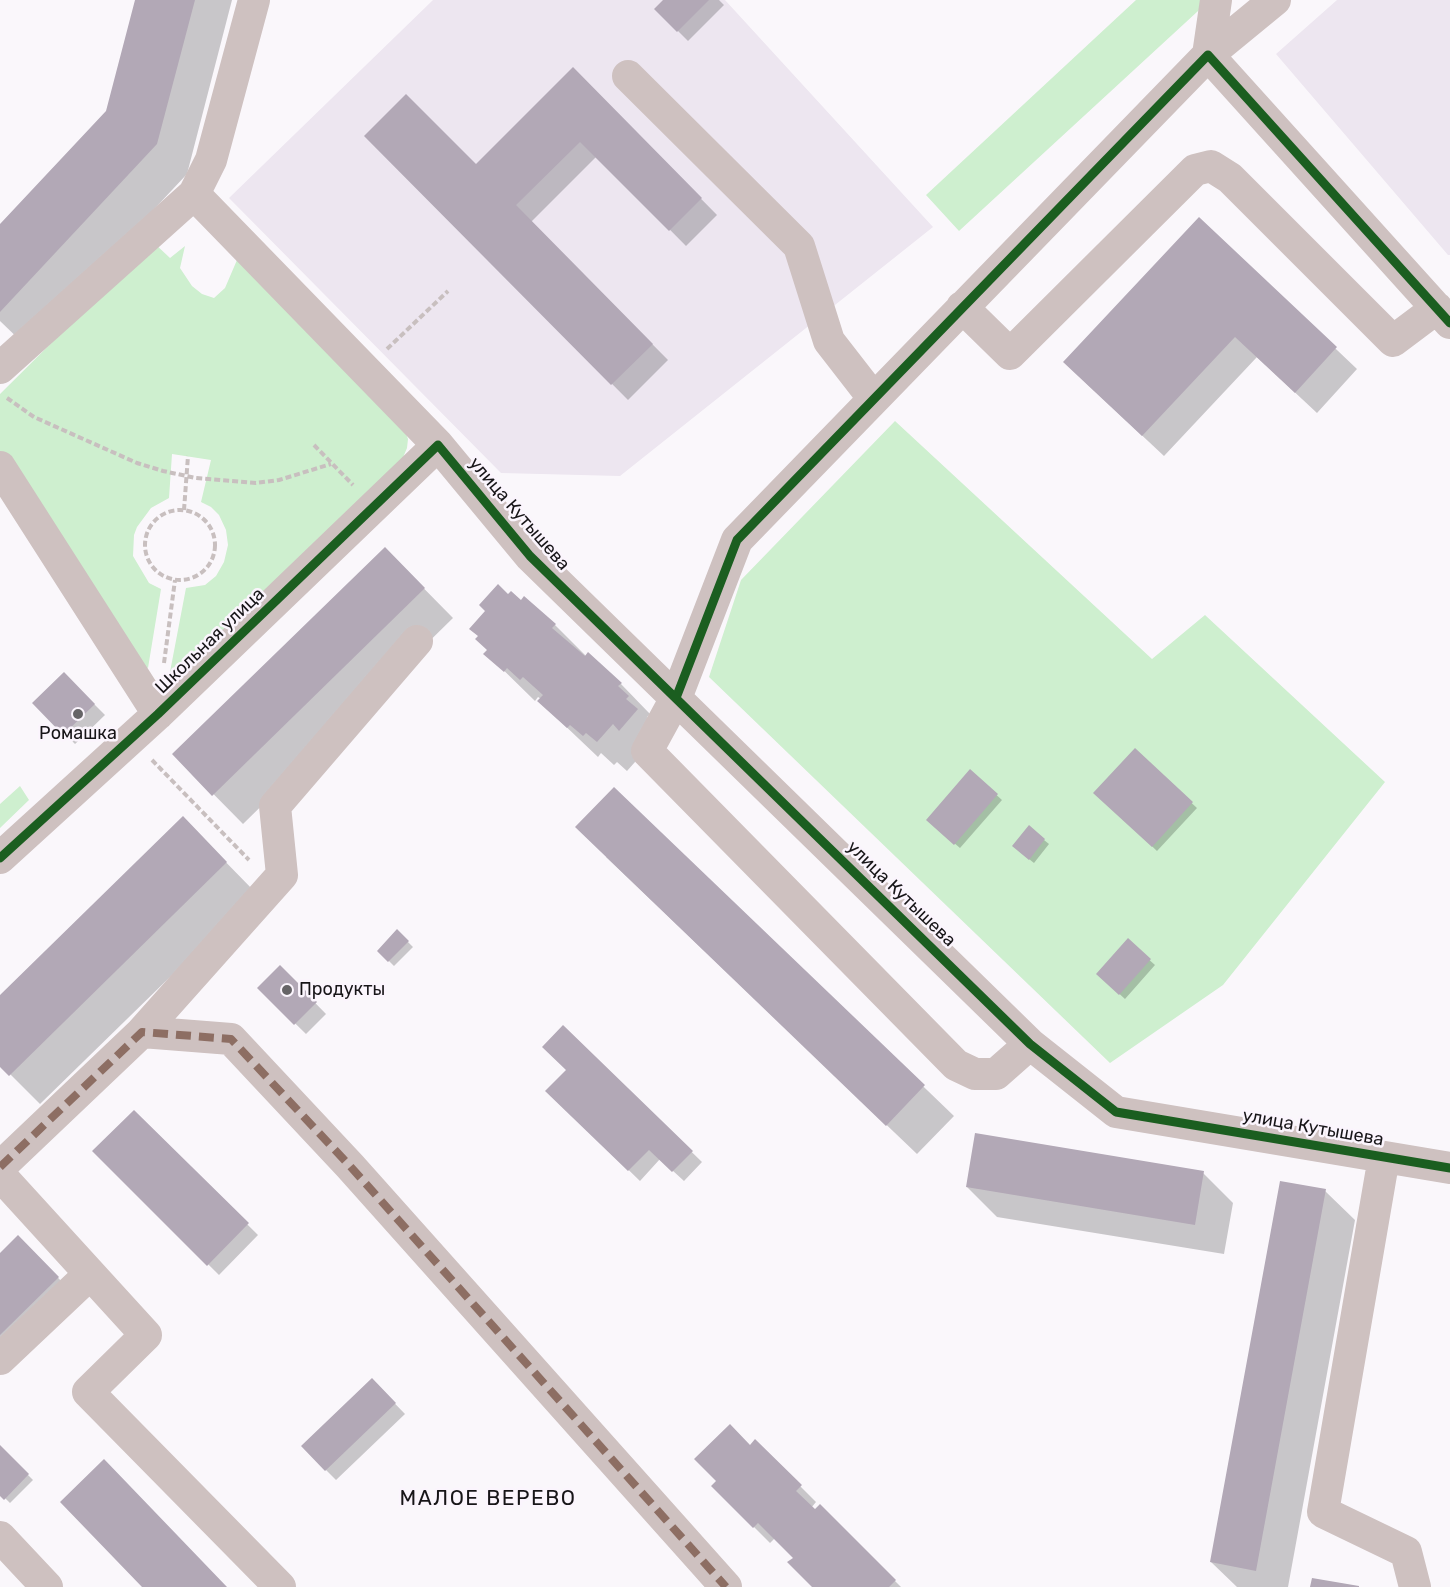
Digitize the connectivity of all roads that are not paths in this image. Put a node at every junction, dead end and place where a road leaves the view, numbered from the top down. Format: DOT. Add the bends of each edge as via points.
graph roads {
  1 [pos="254,0"];
  2 [pos="1216,0"];
  3 [pos="1275,0"];
  4 [pos="1208,56"];
  5 [pos="628,76"];
  6 [pos="194,194"];
  7 [pos="1439,302"];
  8 [pos="962,307"];
  9 [pos="0,368"];
  10 [pos="874,399"];
  11 [pos="438,445"];
  12 [pos="2,476"];
  13 [pos="417,641"];
  14 [pos="676,698"];
  15 [pos="158,714"];
  16 [pos="0,858"];
  17 [pos="142,1032"];
  18 [pos="1030,1044"];
  19 [pos="1384,1157"];
  20 [pos="1,1165"];
  21 [pos="1450,1168"];
  22 [pos="90,1274"];
  23 [pos="0,1359"];
  24 [pos="0,1537"];
  25 [pos="47,1587"];
  26 [pos="280,1587"];
  27 [pos="726,1587"];
  28 [pos="1415,1587"];
  1 -- 6 [label="street" via="211,160"];
  2 -- 4 [label="street"];
  3 -- 4 [label="street"];
  4 -- 7 [label="street"];
  4 -- 8 [label="street"];
  5 -- 10 [label="street" via="799,246 829,341"];
  6 -- 9 [label="street"];
  6 -- 11 [label="street, улица Кутышева"];
  7 -- 8 [label="street" via="1394,341 1230,178 1211,166 1195,170 1010,354"];
  8 -- 10 [label="street"];
  10 -- 14 [label="street" via="737,540"];
  11 -- 14 [label="street, улица Кутышева" via="530,556"];
  11 -- 15 [label="street, Школьная улица"];
  12 -- 15 [label="street"];
  13 -- 17 [label="street" via="275,806 282,875"];
  14 -- 18 [label="street, улица Кутышева"];
  14 -- 18 [label="street" via="647,752 956,1065 975,1074 996,1074"];
  15 -- 16 [label="street, Школьная улица"];
  17 -- 20 [label="street"];
  17 -- 27 [label="street" via="231,1039 350,1166"];
  18 -- 19 [label="street, улица Кутышева" via="1116,1112"];
  19 -- 21 [label="street, улица Кутышева"];
  19 -- 28 [label="street" via="1323,1512 1406,1552"];
  20 -- 22 [label="street"];
  22 -- 23 [label="street"];
  22 -- 26 [label="street" via="146,1335 88,1392"];
  24 -- 25 [label="street"];
}
